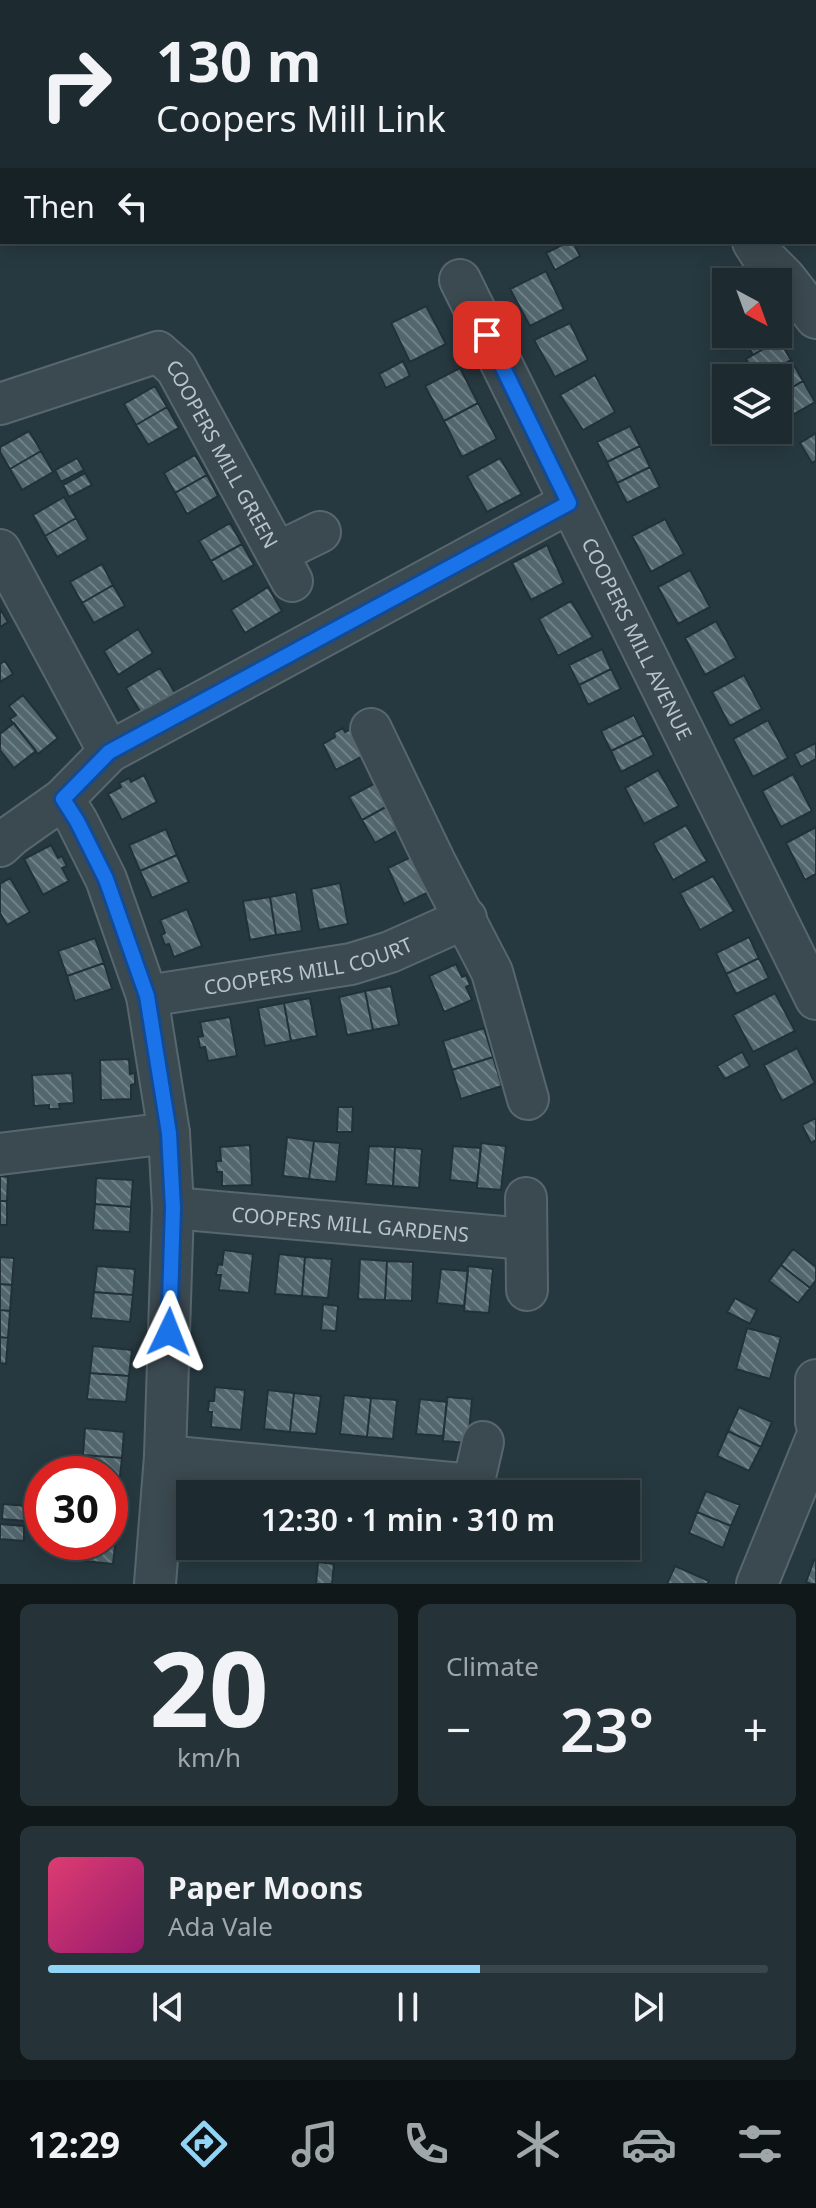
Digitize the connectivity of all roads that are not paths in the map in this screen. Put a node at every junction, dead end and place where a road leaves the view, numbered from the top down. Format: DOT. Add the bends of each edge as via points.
graph roads {
  1 [pos="754,244"];
  2 [pos="460,280"];
  3 [pos="816,318"];
  4 [pos="0,404"];
  5 [pos="569,503"];
  6 [pos="320,532"];
  7 [pos="0,550"];
  8 [pos="371,729"];
  9 [pos="109,752"];
  10 [pos="63,799"];
  11 [pos="0,846"];
  12 [pos="466,918"];
  13 [pos="147,996"];
  14 [pos="816,999"];
  15 [pos="528,1099"];
  16 [pos="169,1133"];
  17 [pos="0,1154"];
  18 [pos="526,1198"];
  19 [pos="173,1208"];
  20 [pos="525,1239"];
  21 [pos="527,1290"];
  22 [pos="816,1380"];
  23 [pos="816,1422"];
  24 [pos="816,1439"];
  25 [pos="483,1442"];
  26 [pos="165,1456"];
  27 [pos="382,1480"];
  28 [pos="474,1480"];
  29 [pos="155,1584"];
  30 [pos="757,1584"];
  1 -- 3 [label="street"];
  2 -- 5 [label="street, COOPERS MILL AVENUE"];
  4 -- 6 [label="street, COOPERS MILL GREEN" via="158,352 176,368 284,567"];
  5 -- 9 [label="street"];
  5 -- 14 [label="street, COOPERS MILL AVENUE"];
  7 -- 9 [label="street"];
  8 -- 12 [label="street"];
  9 -- 10 [label="street"];
  10 -- 11 [label="street"];
  10 -- 13 [label="street" via="106,879"];
  12 -- 13 [label="street, COOPERS MILL COURT" via="351,964"];
  12 -- 15 [label="street" via="492,972"];
  13 -- 16 [label="street"];
  16 -- 17 [label="street"];
  16 -- 19 [label="street"];
  18 -- 20 [label="street"];
  19 -- 20 [label="street, COOPERS MILL GARDENS"];
  19 -- 26 [label="street"];
  20 -- 21 [label="street"];
  22 -- 23 [label="street"];
  24 -- 30 [label="street"];
  25 -- 28 [label="street"];
  26 -- 27 [label="street"];
  26 -- 29 [label="street"];
}
